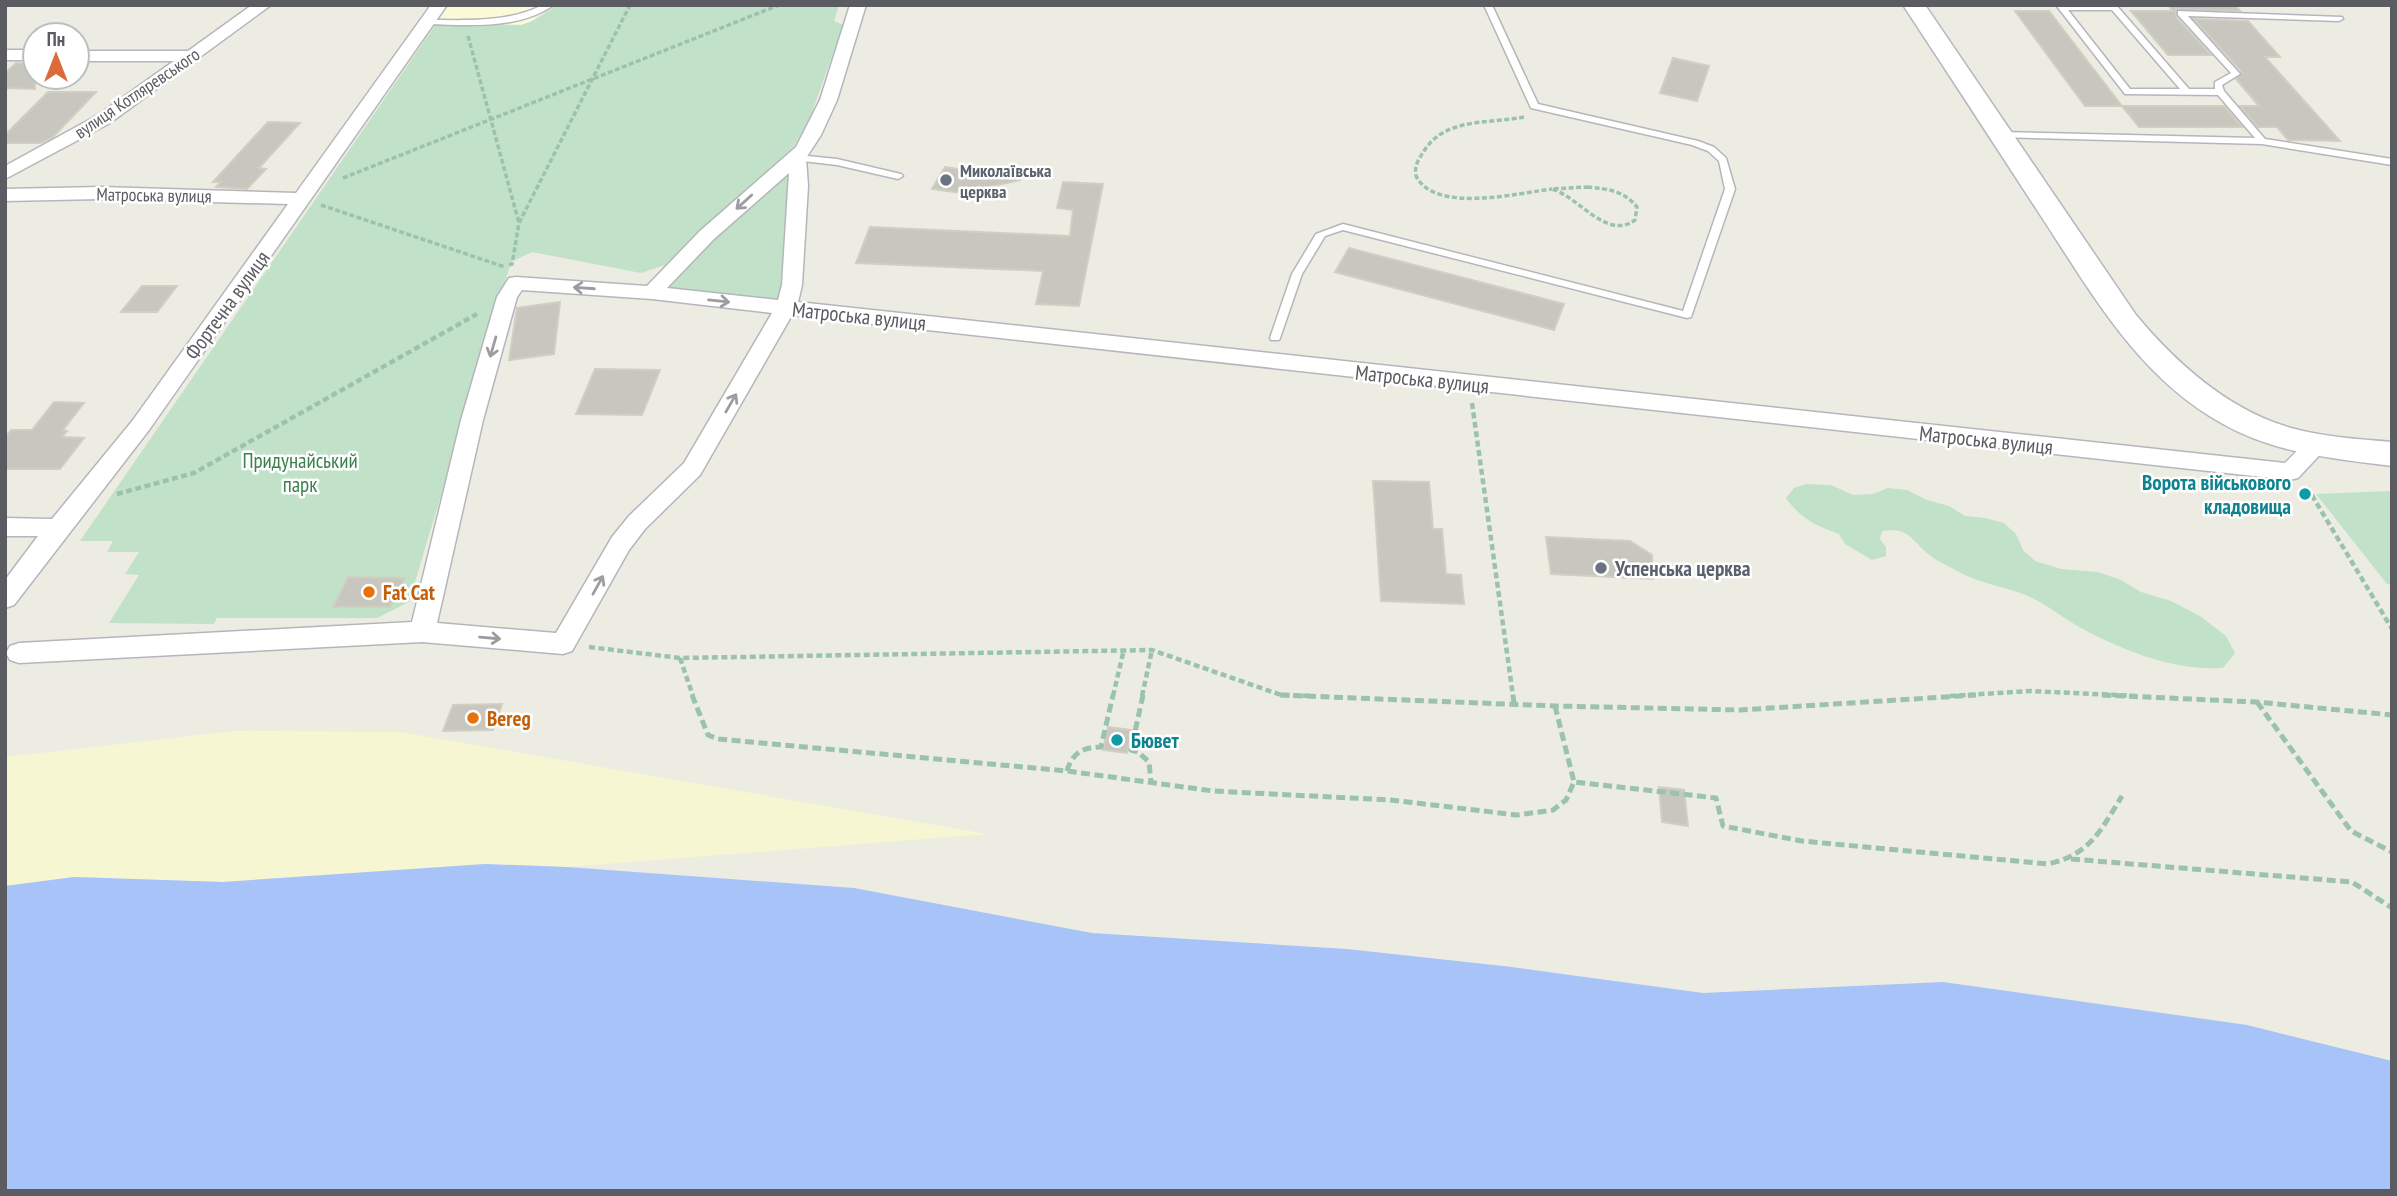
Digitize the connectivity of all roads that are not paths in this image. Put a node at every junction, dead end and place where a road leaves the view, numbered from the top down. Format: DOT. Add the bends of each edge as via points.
graph roads {
  1 [pos="263,5"];
  2 [pos="550,5"];
  3 [pos="858,5"];
  4 [pos="1488,5"];
  5 [pos="1914,5"];
  6 [pos="2061,7"];
  7 [pos="433,14"];
  8 [pos="2339,19"];
  9 [pos="91,56"];
  10 [pos="192,57"];
  11 [pos="2187,92"];
  12 [pos="2220,92"];
  13 [pos="2001,135"];
  14 [pos="2263,141"];
  15 [pos="797,158"];
  16 [pos="2392,162"];
  17 [pos="5,174"];
  18 [pos="898,176"];
  19 [pos="5,195"];
  20 [pos="304,198"];
  21 [pos="652,293"];
  22 [pos="786,308"];
  23 [pos="1275,338"];
  24 [pos="2318,445"];
  25 [pos="2392,454"];
  26 [pos="5,527"];
  27 [pos="58,528"];
  28 [pos="5,598"];
  29 [pos="422,632"];
  30 [pos="19,653"];
  1 -- 10 [label="street, вулиця Котляревського"];
  2 -- 7 [label="lane" via="511,20 467,22"];
  3 -- 15 [label="street" via="820,120"];
  4 -- 23 [label="lane" via="1534,106 1688,141 1711,149 1723,160 1730,189 1688,315 1343,228 1321,234 1297,274"];
  5 -- 13 [label="street"];
  6 -- 11 [label="lane" via="2114,8"];
  6 -- 11 [label="lane" via="2129,92"];
  7 -- 20 [label="street, Фортечна вулиця"];
  8 -- 12 [label="lane" via="2181,13 2236,74 2218,84"];
  9 -- 10 [label="street"];
  10 -- 17 [label="street, вулиця Котляревського" via="104,119"];
  11 -- 12 [label="lane"];
  12 -- 14 [label="lane"];
  13 -- 14 [label="lane"];
  13 -- 24 [label="street" via="2126,322 2160,361 2238,418 2277,435"];
  14 -- 16 [label="lane"];
  15 -- 18 [label="lane"];
  15 -- 21 [label="street, one-way" via="672,268"];
  15 -- 22 [label="street" via="792,285"];
  19 -- 20 [label="street, Матроська вулиця"];
  20 -- 27 [label="street, Фортечна вулиця" via="141,425"];
  21 -- 22 [label="street, Матроська вулиця, one-way"];
  21 -- 29 [label="street, Матроська вулиця, one-way" via="510,282"];
  22 -- 24 [label="street, Матроська вулиця" via="2290,472"];
  29 -- 22 [label="street, one-way" via="563,644 623,540 692,469"];
  24 -- 25 [label="street"];
  26 -- 27 [label="street"];
  27 -- 28 [label="street, Фортечна вулиця"];
  29 -- 30 [label="street"];
}
